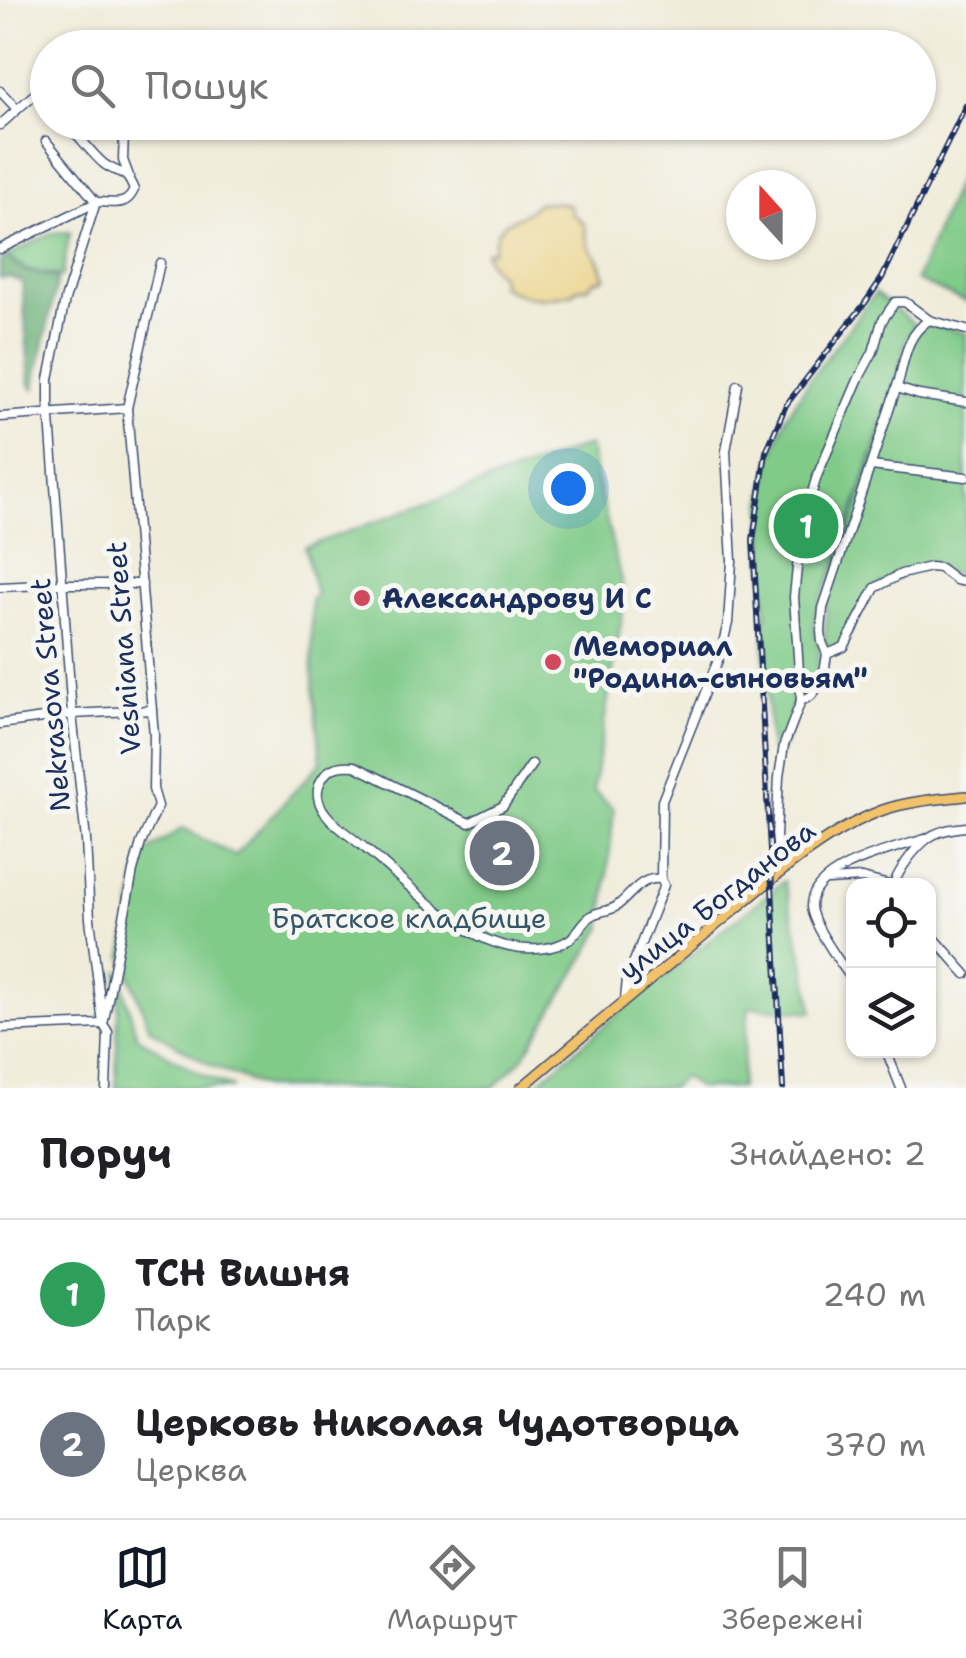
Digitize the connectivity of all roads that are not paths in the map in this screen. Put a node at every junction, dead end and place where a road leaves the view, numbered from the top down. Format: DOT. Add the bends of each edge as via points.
graph roads {
  1 [pos="0,91"];
  2 [pos="30,98"];
  3 [pos="18,109"];
  4 [pos="0,125"];
  5 [pos="83,140"];
  6 [pos="124,140"];
  7 [pos="46,141"];
  8 [pos="130,178"];
  9 [pos="96,202"];
  10 [pos="0,249"];
  11 [pos="160,264"];
  12 [pos="929,320"];
  13 [pos="966,330"];
  14 [pos="738,385"];
  15 [pos="897,388"];
  16 [pos="966,402"];
  17 [pos="127,408"];
  18 [pos="49,415"];
  19 [pos="0,417"];
  20 [pos="871,466"];
  21 [pos="966,476"];
  22 [pos="966,582"];
  23 [pos="62,584"];
  24 [pos="142,584"];
  25 [pos="0,587"];
  26 [pos="827,654"];
  27 [pos="801,701"];
  28 [pos="152,710"];
  29 [pos="72,714"];
  30 [pos="0,724"];
  31 [pos="532,764"];
  32 [pos="966,796"];
  33 [pos="966,827"];
  34 [pos="928,838"];
  35 [pos="786,868"];
  36 [pos="661,879"];
  37 [pos="823,881"];
  38 [pos="936,940"];
  39 [pos="846,970"];
  40 [pos="966,974"];
  41 [pos="625,1000"];
  42 [pos="103,1024"];
  43 [pos="0,1028"];
  44 [pos="889,1058"];
  45 [pos="106,1088"];
  46 [pos="521,1088"];
  47 [pos="901,1088"];
  1 -- 3 [label="street"];
  2 -- 3 [label="street"];
  3 -- 4 [label="street"];
  5 -- 8 [label="street" via="106,166"];
  6 -- 8 [label="street"];
  7 -- 9 [label="street"];
  8 -- 9 [label="street" via="130,200"];
  9 -- 10 [label="street"];
  9 -- 18 [label="street, Nekrasova Street" via="56,339"];
  11 -- 17 [label="street, Vesniana Street"];
  12 -- 13 [label="street"];
  12 -- 15 [label="street" via="908,346"];
  12 -- 27 [label="street" via="894,302 817,476 801,529 794,597"];
  14 -- 36 [label="street" via="726,451 728,624 662,800"];
  15 -- 16 [label="street"];
  15 -- 20 [label="street"];
  17 -- 18 [label="street"];
  17 -- 24 [label="street, Vesniana Street"];
  18 -- 19 [label="street"];
  18 -- 23 [label="street, Nekrasova Street"];
  20 -- 21 [label="street"];
  20 -- 26 [label="street" via="823,608"];
  22 -- 26 [label="street" via="930,566 901,574 874,588 844,647"];
  23 -- 24 [label="street"];
  23 -- 25 [label="street"];
  23 -- 29 [label="street, Nekrasova Street"];
  24 -- 28 [label="street, Vesniana Street"];
  26 -- 27 [label="street" via="820,685"];
  27 -- 35 [label="street" via="784,745 776,803 778,851"];
  28 -- 29 [label="street"];
  28 -- 42 [label="street, Vesniana Street" via="158,806 133,870"];
  29 -- 30 [label="street"];
  29 -- 42 [label="street, Nekrasova Street"];
  31 -- 36 [label="street" via="503,806 469,823 355,766 328,770 317,797 325,813 406,883 486,941 550,948 591,916 615,909 651,877"];
  32 -- 35 [label="main road, улица Богданова" via="885,810"];
  33 -- 34 [label="street"];
  34 -- 37 [label="street" via="850,864"];
  34 -- 37 [label="street" via="892,886 862,878"];
  35 -- 41 [label="main road, улица Богданова"];
  36 -- 41 [label="street"];
  37 -- 39 [label="street" via="810,904 814,920"];
  38 -- 40 [label="street"];
  41 -- 46 [label="main road, улица Богданова"];
  42 -- 43 [label="street"];
  42 -- 45 [label="street, Nekrasova Street"];
  44 -- 47 [label="street"];
}
